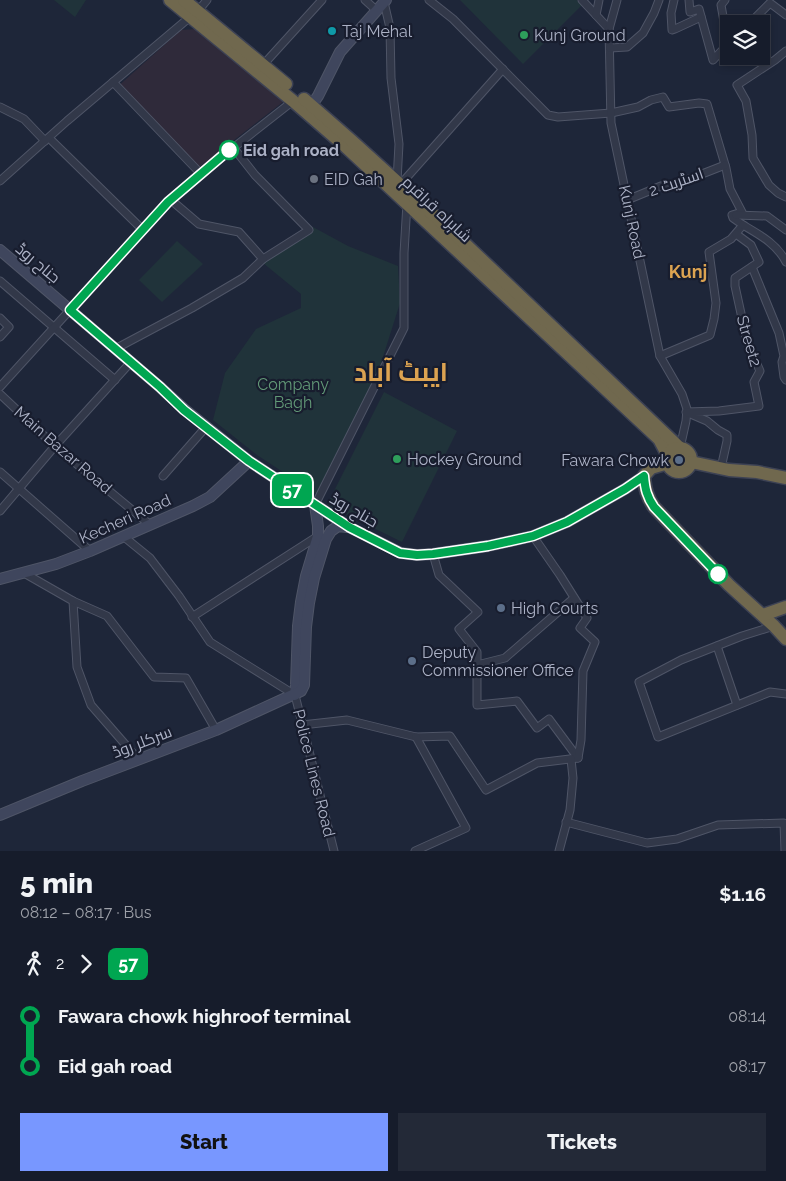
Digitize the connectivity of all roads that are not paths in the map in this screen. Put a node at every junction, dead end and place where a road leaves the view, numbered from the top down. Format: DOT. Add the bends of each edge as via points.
graph roads {
  1 [pos="170,0"];
  2 [pos="184,0"];
  3 [pos="207,0"];
  4 [pos="322,0"];
  5 [pos="365,0"];
  6 [pos="429,0"];
  7 [pos="582,0"];
  8 [pos="599,0"];
  9 [pos="617,0"];
  10 [pos="659,0"];
  11 [pos="674,0"];
  12 [pos="689,0"];
  13 [pos="725,0"];
  14 [pos="385,1"];
  15 [pos="376,10"];
  16 [pos="194,14"];
  17 [pos="596,15"];
  18 [pos="723,15"];
  19 [pos="758,15"];
  20 [pos="786,15"];
  21 [pos="701,17"];
  22 [pos="610,29"];
  23 [pos="610,48"];
  24 [pos="786,51"];
  25 [pos="720,53"];
  26 [pos="263,65"];
  27 [pos="503,69"];
  28 [pos="113,82"];
  29 [pos="293,101"];
  30 [pos="311,106"];
  31 [pos="0,107"];
  32 [pos="611,113"];
  33 [pos="47,139"];
  34 [pos="233,148"];
  35 [pos="726,165"];
  36 [pos="200,174"];
  37 [pos="0,181"];
  38 [pos="398,183"];
  39 [pos="786,197"];
  40 [pos="171,200"];
  41 [pos="627,200"];
  42 [pos="407,203"];
  43 [pos="732,215"];
  44 [pos="744,225"];
  45 [pos="143,230"];
  46 [pos="786,230"];
  47 [pos="736,234"];
  48 [pos="0,250"];
  49 [pos="264,259"];
  50 [pos="786,262"];
  51 [pos="752,267"];
  52 [pos="0,281"];
  53 [pos="70,310"];
  54 [pos="0,318"];
  55 [pos="54,328"];
  56 [pos="0,337"];
  57 [pos="115,349"];
  58 [pos="660,356"];
  59 [pos="130,363"];
  60 [pos="115,380"];
  61 [pos="786,380"];
  62 [pos="0,387"];
  63 [pos="0,394"];
  64 [pos="686,412"];
  65 [pos="206,427"];
  66 [pos="55,446"];
  67 [pos="680,448"];
  68 [pos="668,460"];
  69 [pos="249,461"];
  70 [pos="691,462"];
  71 [pos="721,468"];
  72 [pos="0,472"];
  73 [pos="163,476"];
  74 [pos="644,476"];
  75 [pos="786,478"];
  76 [pos="19,489"];
  77 [pos="315,505"];
  78 [pos="0,511"];
  79 [pos="337,519"];
  80 [pos="149,524"];
  81 [pos="349,527"];
  82 [pos="123,536"];
  83 [pos="533,536"];
  84 [pos="322,538"];
  85 [pos="90,551"];
  86 [pos="433,554"];
  87 [pos="24,573"];
  88 [pos="0,579"];
  89 [pos="574,598"];
  90 [pos="73,601"];
  91 [pos="786,607"];
  92 [pos="763,615"];
  93 [pos="192,617"];
  94 [pos="774,626"];
  95 [pos="786,639"];
  96 [pos="717,646"];
  97 [pos="477,665"];
  98 [pos="786,694"];
  99 [pos="295,695"];
  100 [pos="737,705"];
  101 [pos="302,725"];
  102 [pos="216,730"];
  103 [pos="416,737"];
  104 [pos="138,759"];
  105 [pos="574,759"];
  106 [pos="0,815"];
  107 [pos="566,822"];
  108 [pos="334,851"];
  109 [pos="415,851"];
  110 [pos="558,851"];
  111 [pos="786,851"];
  1 -- 16 [label="highway, شاہراہ قراقرم"];
  2 -- 16 [label="highway, شاہراہ قراقرم"];
  3 -- 16 [label="street"];
  4 -- 26 [label="street"];
  5 -- 15 [label="street"];
  6 -- 27 [label="street"];
  7 -- 17 [label="street"];
  8 -- 17 [label="street"];
  9 -- 22 [label="street, Kunj Road"];
  10 -- 23 [label="street" via="643,33 627,47"];
  11 -- 21 [label="street" via="672,30"];
  12 -- 21 [label="street" via="690,12 699,9"];
  13 -- 18 [label="street" via="721,5"];
  14 -- 15 [label="main road"];
  14 -- 38 [label="street" via="399,144"];
  15 -- 30 [label="main road" via="340,52"];
  16 -- 26 [label="highway, شاہراہ قراقرم"];
  16 -- 28 [label="street"];
  16 -- 29 [label="highway, شاہراہ قراقرم"];
  17 -- 22 [label="street"];
  19 -- 20 [label="street" via="770,4"];
  21 -- 25 [label="street" via="713,60"];
  22 -- 23 [label="street, Kunj Road"];
  23 -- 32 [label="street, Kunj Road"];
  24 -- 39 [label="street" via="737,85 746,101 753,158 769,185"];
  26 -- 30 [label="highway, شاہراہ قراقرم"];
  27 -- 32 [label="street" via="548,115"];
  27 -- 38 [label="street"];
  28 -- 33 [label="street"];
  28 -- 36 [label="street"];
  29 -- 34 [label="street"];
  29 -- 42 [label="highway, شاہراہ قراقرم"];
  30 -- 38 [label="highway, شاہراہ قراقرم"];
  31 -- 33 [label="street" via="24,119"];
  32 -- 35 [label="street, اسٹریٹ 2" via="663,97 669,107 708,104"];
  32 -- 41 [label="street, Kunj Road"];
  33 -- 37 [label="street"];
  33 -- 45 [label="street"];
  34 -- 36 [label="street"];
  34 -- 49 [label="street" via="309,230"];
  35 -- 41 [label="street, اسٹریٹ 2"];
  35 -- 43 [label="street, اسٹریٹ 2" via="730,189 742,212"];
  36 -- 40 [label="street"];
  38 -- 67 [label="highway, شاہراہ قراقرم"];
  40 -- 45 [label="street"];
  40 -- 49 [label="street" via="199,224 239,232"];
  41 -- 58 [label="street, Kunj Road"];
  42 -- 68 [label="highway, شاہراہ قراقرم" via="659,439"];
  42 -- 77 [label="street" via="404,328"];
  43 -- 44 [label="street"];
  43 -- 46 [label="street" via="767,216"];
  44 -- 47 [label="street"];
  44 -- 50 [label="street" via="770,241"];
  45 -- 53 [label="street"];
  47 -- 51 [label="street" via="751,245 759,262"];
  47 -- 58 [label="street" via="709,252 716,303 710,335"];
  48 -- 53 [label="main road, جناح روڈ"];
  49 -- 57 [label="street" via="243,278"];
  51 -- 61 [label="street" via="779,333"];
  51 -- 64 [label="street, Street2" via="735,278 735,286 747,341 760,371 754,382 759,406"];
  52 -- 55 [label="street"];
  53 -- 55 [label="street"];
  53 -- 57 [label="main road, جناح روڈ"];
  54 -- 56 [label="street" via="10,327"];
  55 -- 60 [label="street"];
  55 -- 62 [label="street"];
  57 -- 59 [label="main road, جناح روڈ"];
  58 -- 64 [label="street, Kunj Road" via="682,394"];
  59 -- 60 [label="street"];
  59 -- 65 [label="main road, جناح روڈ"];
  60 -- 66 [label="street"];
  63 -- 66 [label="street, Main Bazar Road"];
  64 -- 67 [label="street, Kunj Road"];
  64 -- 71 [label="street" via="727,435"];
  65 -- 69 [label="main road, جناح روڈ"];
  65 -- 73 [label="street"];
  66 -- 76 [label="street"];
  66 -- 80 [label="street, Main Bazar Road"];
  67 -- 68 [label="highway" via="672,450"];
  67 -- 70 [label="highway, شاہراہ قراقرم" via="690,454"];
  68 -- 70 [label="highway" via="672,470 680,472"];
  68 -- 74 [label="highway" via="651,468"];
  69 -- 77 [label="main road, جناح روڈ"];
  69 -- 80 [label="main road, Kecheri Road" via="210,497"];
  70 -- 71 [label="highway"];
  71 -- 75 [label="highway"];
  72 -- 76 [label="street"];
  74 -- 83 [label="main road, جناح روڈ" via="567,522"];
  74 -- 92 [label="highway" via="648,497 654,507"];
  76 -- 78 [label="street"];
  76 -- 85 [label="street"];
  77 -- 79 [label="main road, جناح روڈ"];
  77 -- 84 [label="main road"];
  79 -- 81 [label="main road, جناح روڈ"];
  79 -- 84 [label="main road" via="330,523"];
  80 -- 82 [label="main road, Kecheri Road"];
  81 -- 84 [label="main road" via="338,526"];
  81 -- 86 [label="main road, جناح روڈ" via="400,553"];
  82 -- 85 [label="main road, Kecheri Road"];
  82 -- 93 [label="street" via="150,558"];
  83 -- 86 [label="main road, جناح روڈ"];
  83 -- 89 [label="street"];
  84 -- 93 [label="street"];
  84 -- 99 [label="main road" via="306,576 301,602"];
  85 -- 87 [label="main road, Kecheri Road"];
  86 -- 97 [label="street" via="439,575 478,612 458,629 476,652"];
  87 -- 88 [label="main road, Kecheri Road"];
  87 -- 90 [label="street"];
  89 -- 97 [label="street" via="505,658"];
  89 -- 105 [label="street" via="586,618 580,628 595,642 583,671 581,740"];
  90 -- 102 [label="street" via="107,616 154,677 186,678"];
  90 -- 104 [label="street" via="77,667 91,705"];
  91 -- 92 [label="highway"];
  92 -- 94 [label="highway"];
  93 -- 99 [label="street" via="210,642"];
  94 -- 95 [label="highway"];
  94 -- 96 [label="street"];
  96 -- 100 [label="street"];
  96 -- 100 [label="street" via="680,660 639,682 658,737"];
  97 -- 105 [label="street" via="477,704 516,702 537,728 549,719"];
  98 -- 100 [label="street" via="770,692"];
  99 -- 101 [label="street, Police Lines Road"];
  99 -- 102 [label="main road, سرکلر روڈ"];
  101 -- 103 [label="street" via="346,720"];
  101 -- 108 [label="street, Police Lines Road"];
  102 -- 104 [label="main road, سرکلر روڈ"];
  103 -- 105 [label="street" via="450,736 486,790 537,763"];
  103 -- 109 [label="street" via="466,828"];
  104 -- 106 [label="main road, سرکلر روڈ"];
  105 -- 107 [label="street"];
  107 -- 110 [label="street"];
  107 -- 111 [label="street" via="647,843 677,839 718,825 784,823"];
}
